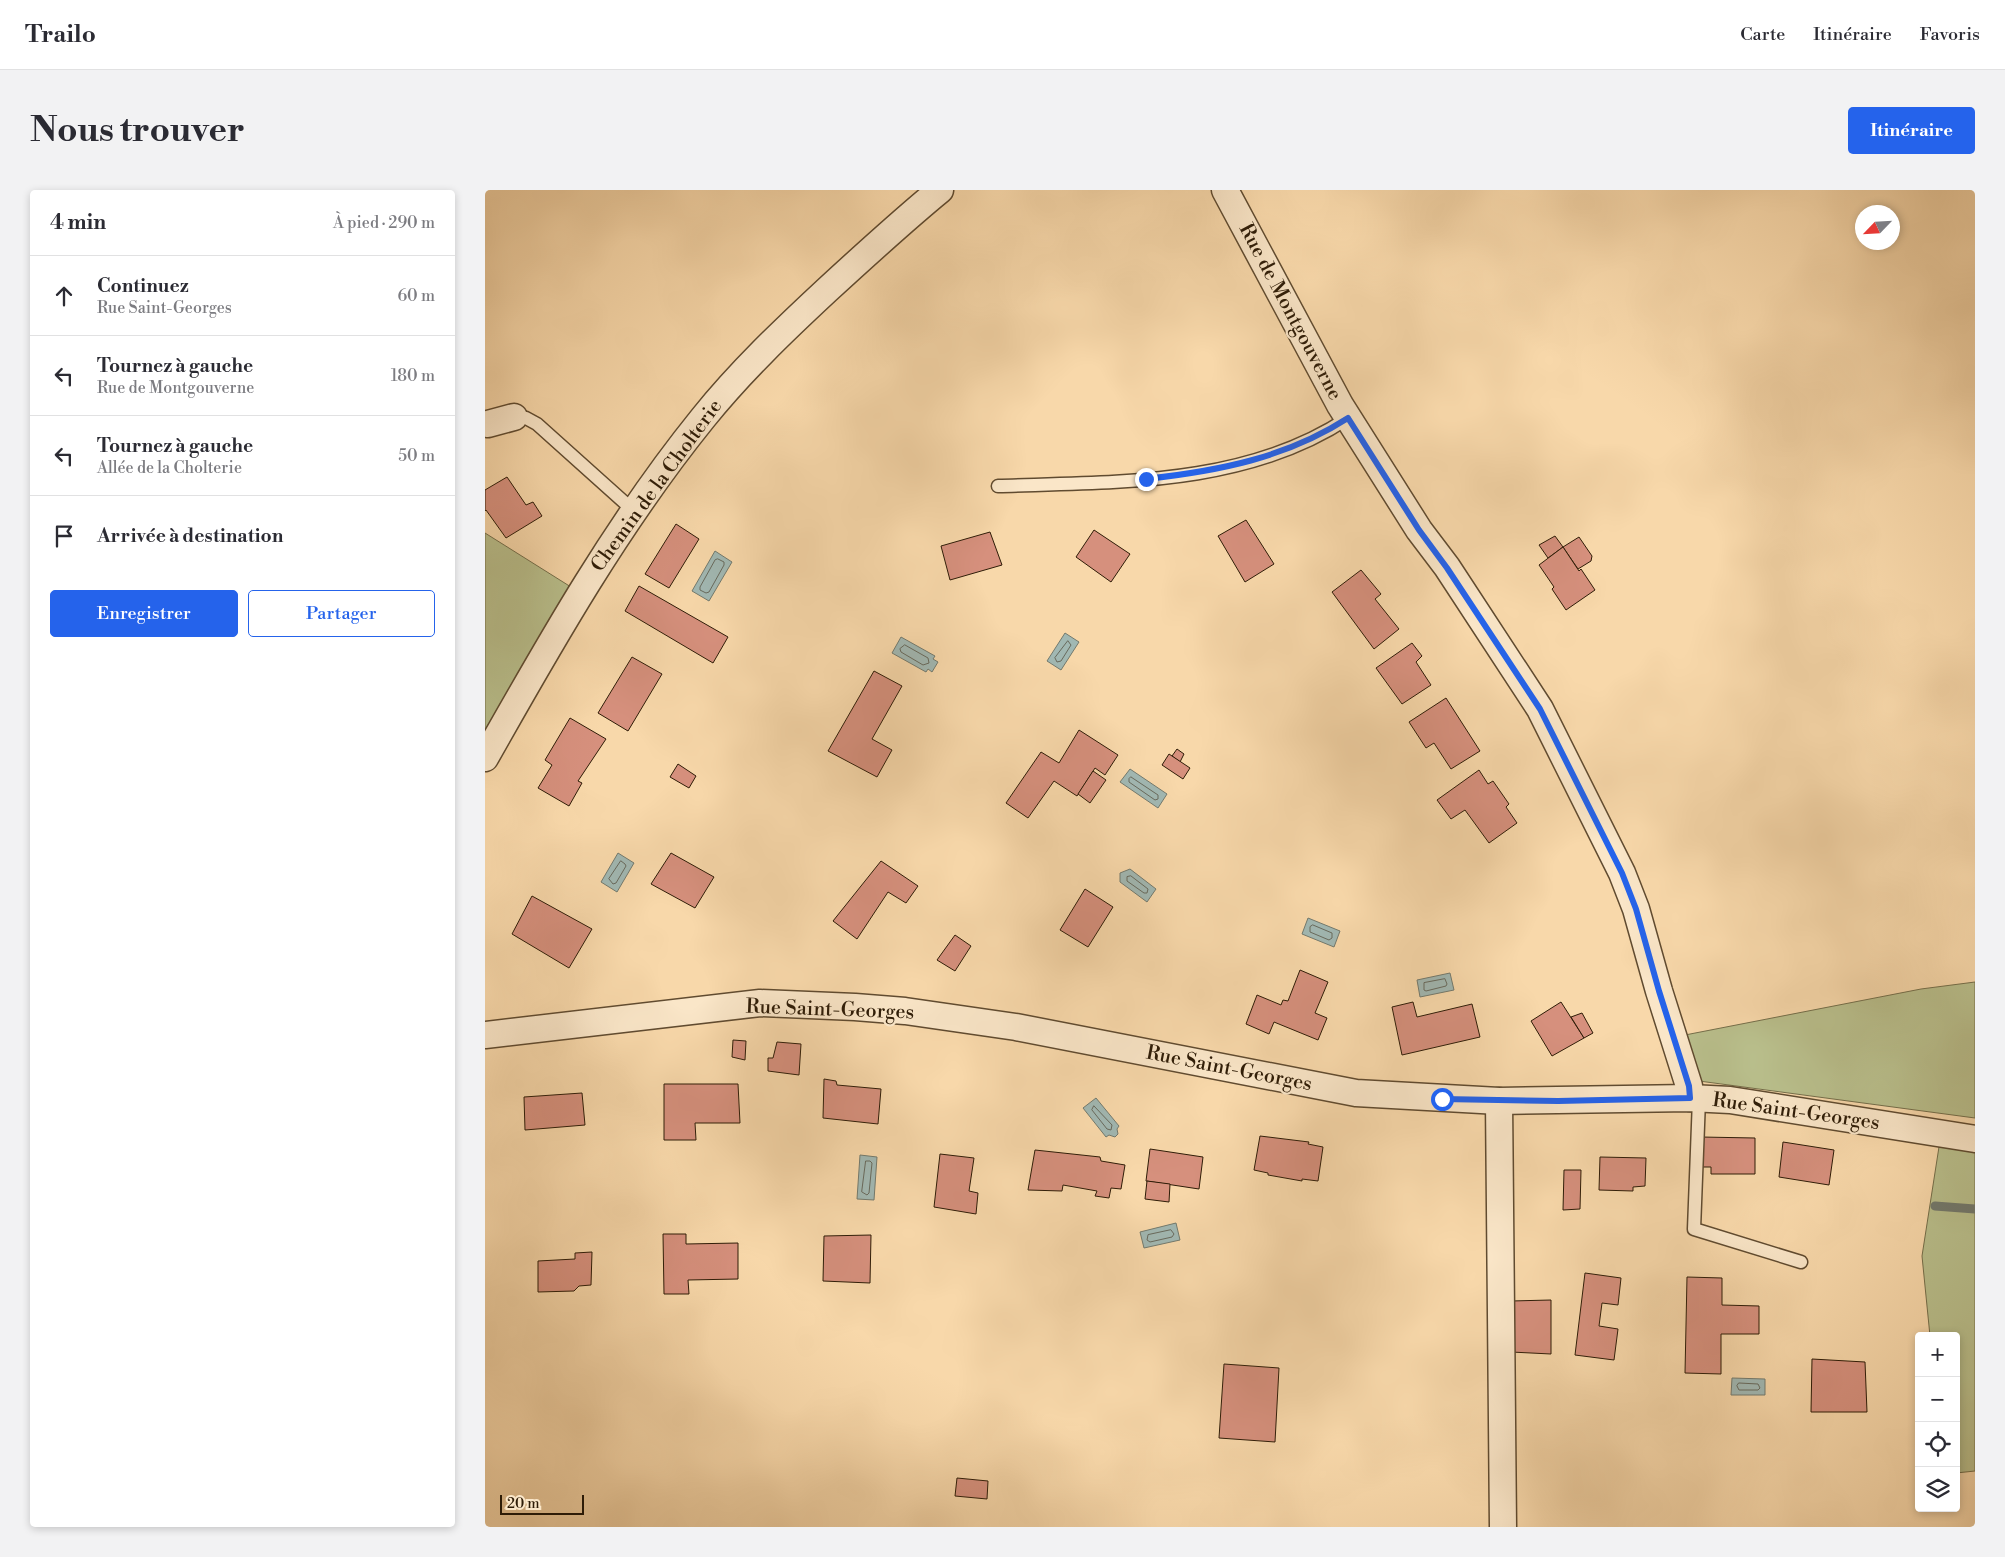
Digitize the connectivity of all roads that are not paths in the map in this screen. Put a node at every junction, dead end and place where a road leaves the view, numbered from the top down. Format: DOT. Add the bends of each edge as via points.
graph roads {
  1 [pos="940,190"];
  2 [pos="1225,190"];
  3 [pos="514,417"];
  4 [pos="1348,418"];
  5 [pos="488,424"];
  6 [pos="998,486"];
  7 [pos="634,511"];
  8 [pos="485,758"];
  9 [pos="485,1035"];
  10 [pos="1695,1098"];
  11 [pos="1499,1101"];
  12 [pos="1975,1139"];
  13 [pos="1801,1262"];
  14 [pos="1503,1527"];
  1 -- 7 [label="street, Chemin de la Cholterie" via="783,330 704,417"];
  2 -- 4 [label="street, Rue de Montgouverne"];
  3 -- 5 [label="street"];
  3 -- 7 [label="lane" via="526,418 537,424"];
  4 -- 6 [label="lane" via="1279,453 1191,474"];
  4 -- 10 [label="street, Rue de Montgouverne" via="1540,709 1622,873"];
  7 -- 8 [label="street, Chemin de la Cholterie" via="587,582"];
  9 -- 11 [label="street, Rue Saint-Georges" via="760,1003 855,1007 1016,1027 1356,1093"];
  10 -- 11 [label="street, Rue Saint-Georges"];
  10 -- 12 [label="street, Rue Saint-Georges" via="1761,1104"];
  10 -- 13 [label="lane" via="1694,1230"];
  11 -- 14 [label="street"];
}
